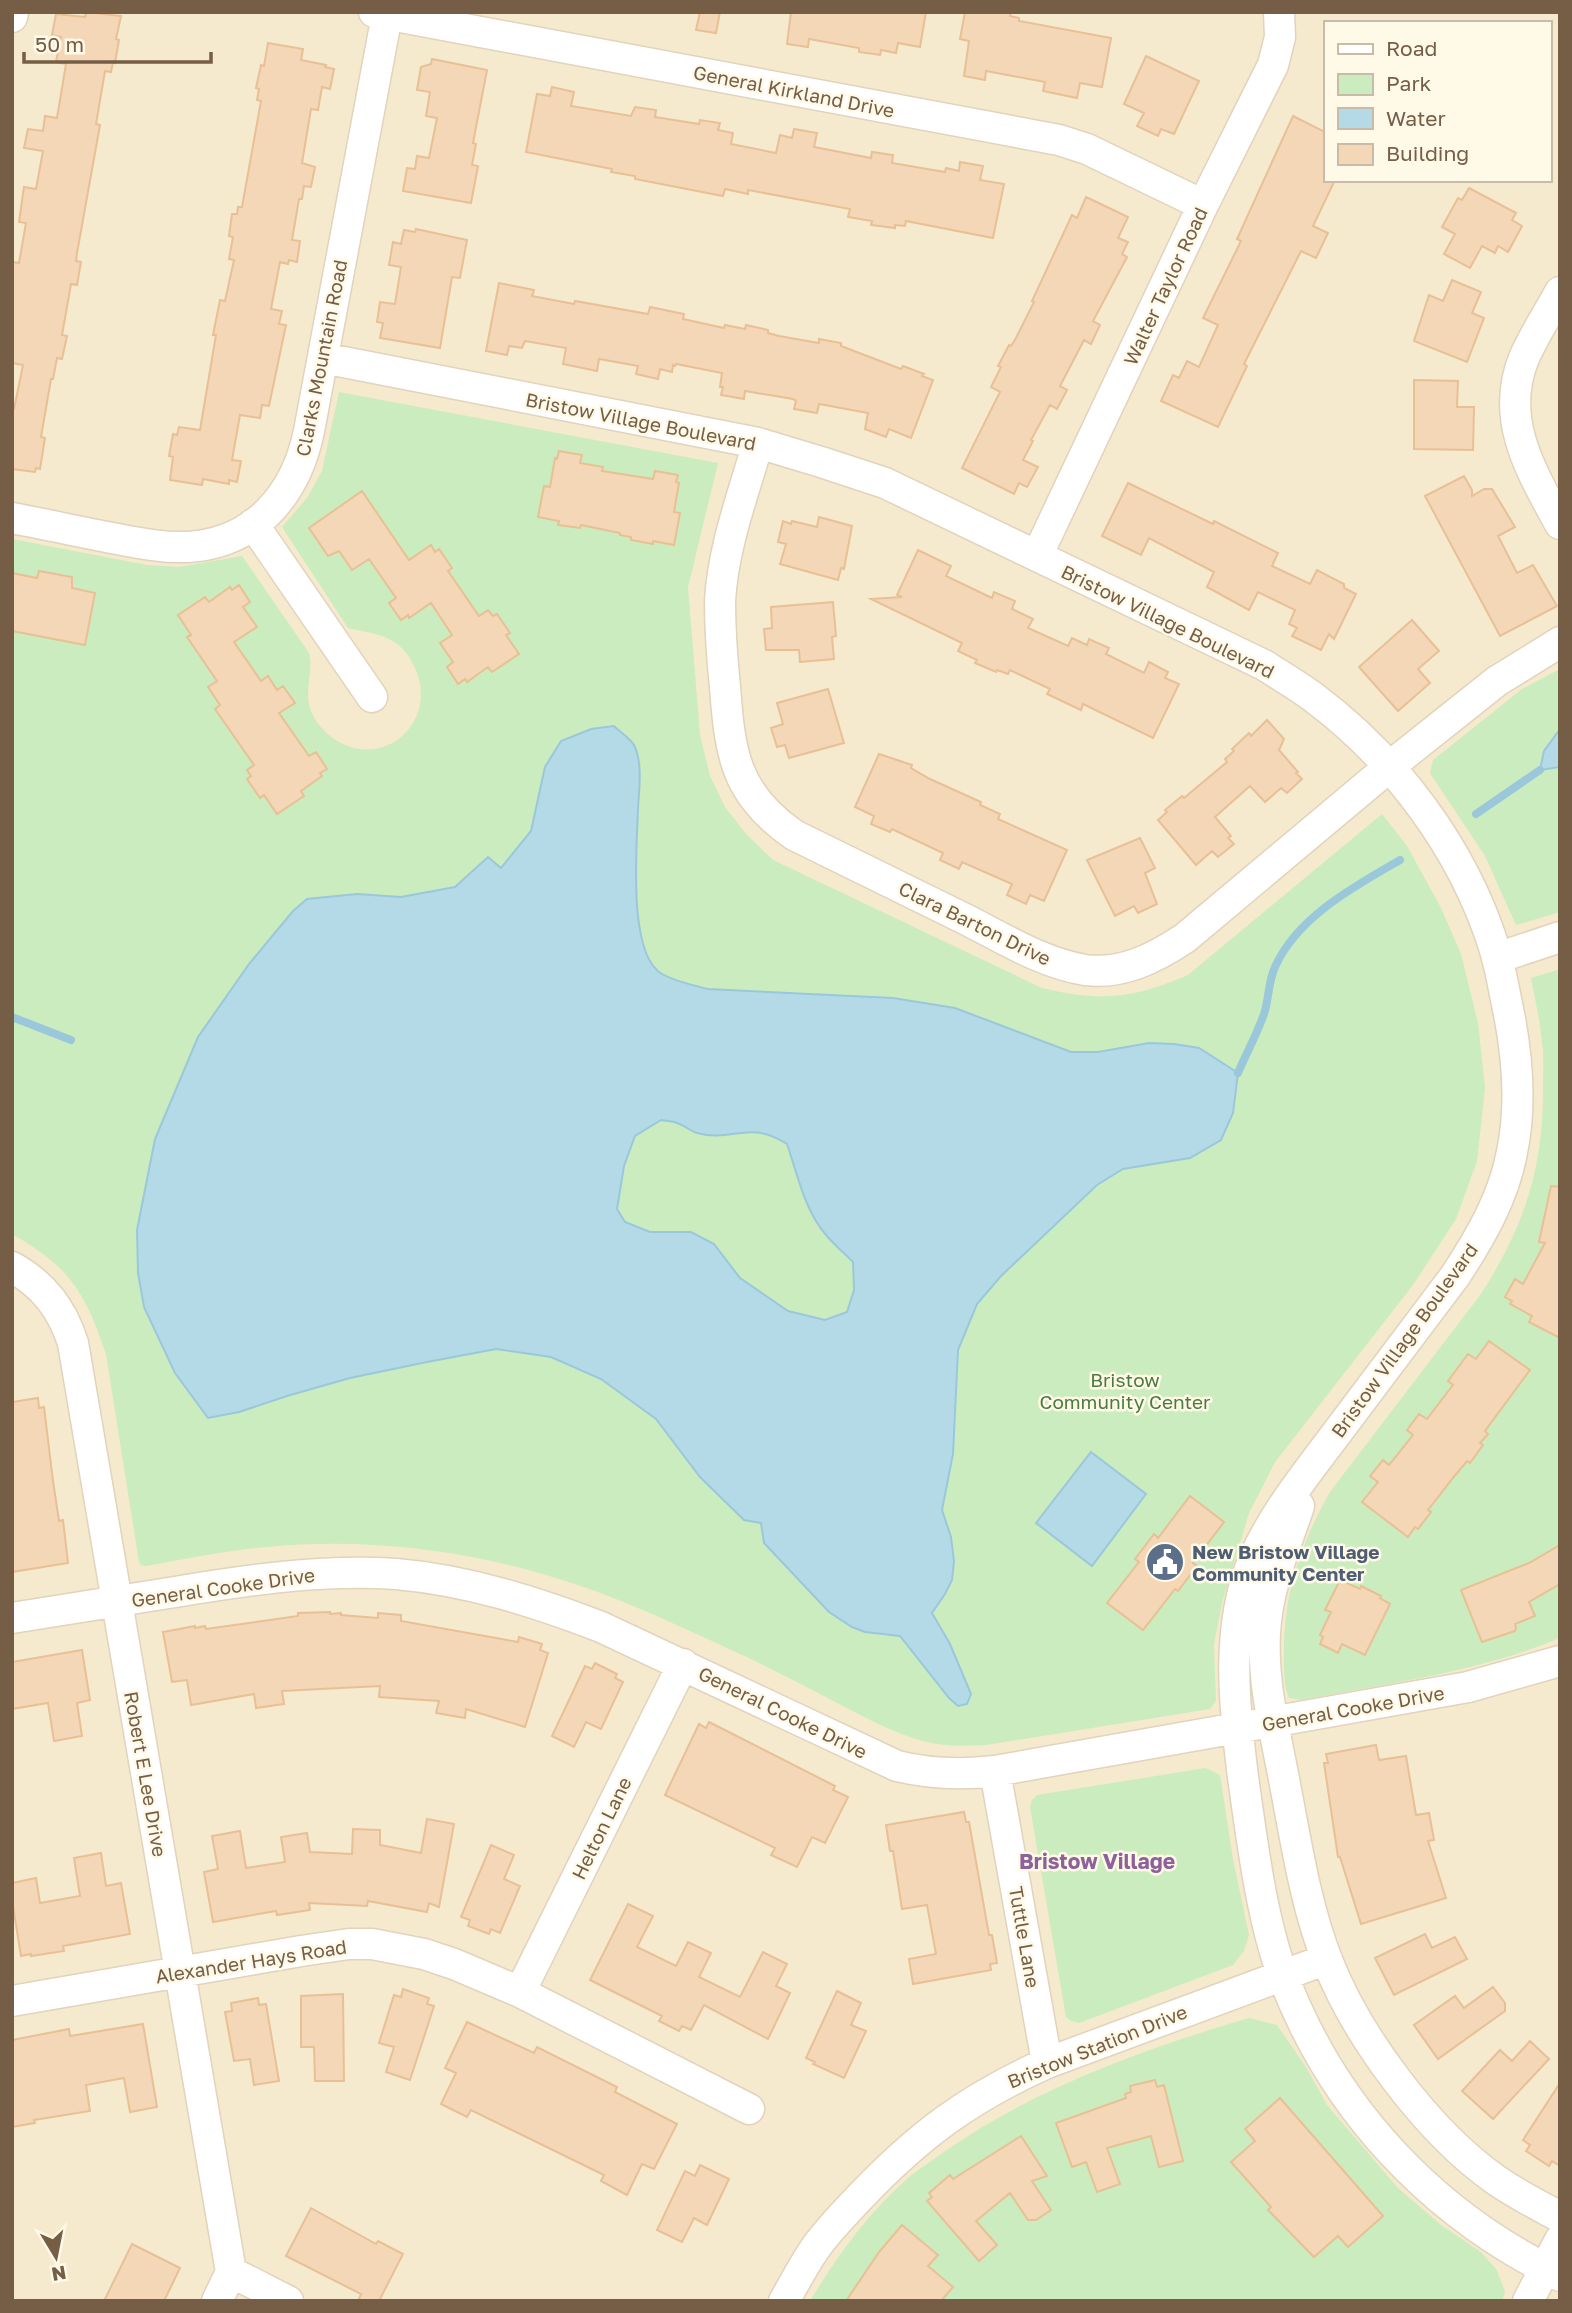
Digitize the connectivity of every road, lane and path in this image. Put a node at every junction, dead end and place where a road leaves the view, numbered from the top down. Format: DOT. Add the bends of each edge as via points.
graph roads {
  1 [pos="1279,12"];
  2 [pos="380,14"];
  3 [pos="1203,205"];
  4 [pos="1560,292"];
  5 [pos="323,358"];
  6 [pos="758,443"];
  7 [pos="12,518"];
  8 [pos="253,524"];
  9 [pos="1560,524"];
  10 [pos="1037,556"];
  11 [pos="1560,642"];
  12 [pos="372,697"];
  13 [pos="1389,767"];
  14 [pos="1560,937"];
  15 [pos="1497,958"];
  16 [pos="12,1267"];
  17 [pos="1312,1466"];
  18 [pos="117,1601"];
  19 [pos="12,1618"];
  20 [pos="1560,1661"];
  21 [pos="683,1664"];
  22 [pos="1273,1722"];
  23 [pos="1237,1728"];
  24 [pos="995,1771"];
  25 [pos="1327,1959"];
  26 [pos="180,1972"];
  27 [pos="1282,1975"];
  28 [pos="520,1992"];
  29 [pos="12,2001"];
  30 [pos="1047,2063"];
  31 [pos="749,2109"];
  32 [pos="1560,2217"];
  33 [pos="1560,2240"];
  34 [pos="231,2272"];
  35 [pos="1552,2272"];
  36 [pos="217,2301"];
  37 [pos="288,2301"];
  38 [pos="784,2301"];
  39 [pos="1528,2301"];
  1 -- 3 [label="street, Walter Taylor Road" via="1280,37 1273,65"];
  2 -- 3 [label="street, General Kirkland Drive" via="1066,142"];
  2 -- 5 [label="street, Clarks Mountain Road"];
  3 -- 10 [label="street, Walter Taylor Road"];
  4 -- 9 [label="street" via="1523,360 1514,405 1522,450"];
  5 -- 6 [label="street, Bristow Village Boulevard"];
  5 -- 8 [label="street, Clarks Mountain Road" via="304,458 283,496"];
  6 -- 10 [label="street, Bristow Village Boulevard" via="885,483"];
  6 -- 13 [label="street, Clara Barton Drive" via="721,580 728,729 736,764 750,794 772,820 794,835 1036,954 1086,970 1105,970 1154,958 1185,938"];
  7 -- 8 [label="street, Clarks Mountain Road" via="168,547 219,541"];
  8 -- 12 [label="street"];
  10 -- 13 [label="street, Bristow Village Boulevard" via="1264,665 1313,697"];
  11 -- 13 [label="street, Clara Barton Drive" via="1497,681"];
  13 -- 15 [label="street, Bristow Village Boulevard" via="1456,860"];
  14 -- 15 [label="street"];
  15 -- 17 [label="street, Bristow Village Boulevard" via="1516,1071 1513,1151 1503,1182 1489,1220 1455,1276"];
  16 -- 18 [label="street, Robert E Lee Drive" via="44,1289 66,1320"];
  17 -- 22 [label="street, Bristow Village Boulevard" via="1268,1602 1265,1662"];
  17 -- 23 [label="street, Bristow Village Boulevard" via="1254,1560 1242,1600 1234,1668"];
  18 -- 19 [label="street, General Cooke Drive"];
  18 -- 21 [label="street, General Cooke Drive" via="319,1573 399,1574 477,1587 554,1609"];
  18 -- 26 [label="street, Robert E Lee Drive"];
  20 -- 22 [label="street, General Cooke Drive" via="1468,1687"];
  21 -- 24 [label="street, General Cooke Drive" via="897,1766 947,1774"];
  21 -- 28 [label="street, Helton Lane"];
  22 -- 23 [label="street, General Cooke Drive"];
  22 -- 25 [label="street, Bristow Village Boulevard" via="1308,1893"];
  23 -- 24 [label="street, General Cooke Drive"];
  23 -- 27 [label="street, Bristow Village Boulevard" via="1253,1851"];
  24 -- 30 [label="street, Tuttle Lane"];
  25 -- 27 [label="street, Bristow Station Drive"];
  25 -- 32 [label="street, Bristow Village Boulevard" via="1358,2022 1433,2122 1494,2179"];
  26 -- 28 [label="street, Alexander Hays Road" via="313,1949 372,1944 424,1954"];
  26 -- 29 [label="street, Alexander Hays Road"];
  26 -- 34 [label="street, Robert E Lee Drive"];
  27 -- 30 [label="street, Bristow Station Drive"];
  27 -- 35 [label="street, Bristow Village Boulevard" via="1321,2058 1358,2116 1453,2209"];
  28 -- 31 [label="street, Alexander Hays Road"];
  30 -- 38 [label="street, Bristow Station Drive" via="974,2100 919,2140 841,2217 814,2250"];
  33 -- 35 [label="street"];
  34 -- 36 [label="street"];
  34 -- 37 [label="street"];
  35 -- 39 [label="street"];
}
